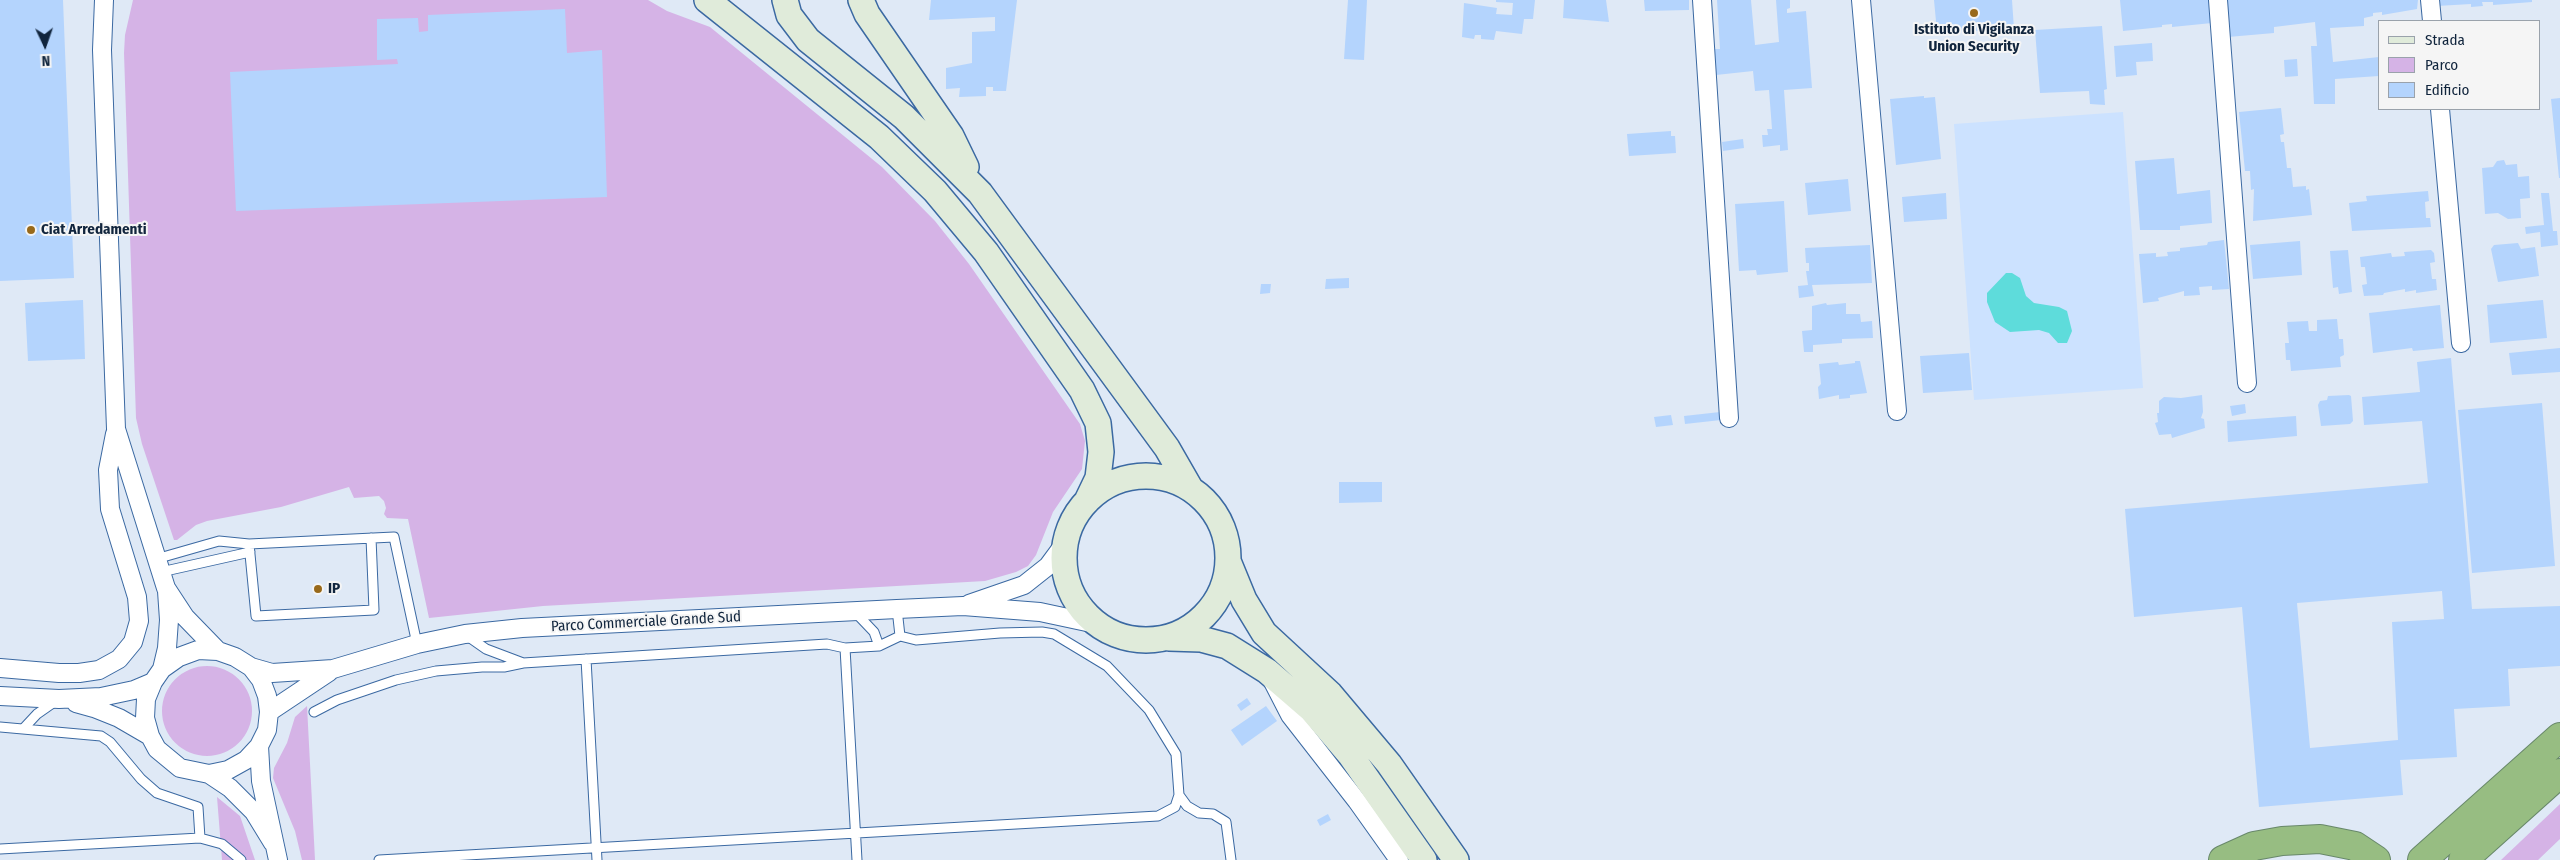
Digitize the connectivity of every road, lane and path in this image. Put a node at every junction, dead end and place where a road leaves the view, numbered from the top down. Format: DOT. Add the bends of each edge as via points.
graph roads {
  1 [pos="104,0"];
  2 [pos="114,0"];
  3 [pos="707,0"];
  4 [pos="784,0"];
  5 [pos="862,0"];
  6 [pos="1702,0"];
  7 [pos="1861,0"];
  8 [pos="2218,0"];
  9 [pos="2430,0"];
  10 [pos="2432,20"];
  11 [pos="102,50"];
  12 [pos="2440,110"];
  13 [pos="980,193"];
  14 [pos="2461,344"];
  15 [pos="2247,383"];
  16 [pos="1897,411"];
  17 [pos="1729,418"];
  18 [pos="116,428"];
  19 [pos="1190,488"];
  20 [pos="1087,501"];
  21 [pos="370,538"];
  22 [pos="1065,543"];
  23 [pos="249,548"];
  24 [pos="1228,561"];
  25 [pos="161,573"];
  26 [pos="964,606"];
  27 [pos="897,609"];
  28 [pos="854,611"];
  29 [pos="1096,624"];
  30 [pos="465,634"];
  31 [pos="900,636"];
  32 [pos="1164,638"];
  33 [pos="417,644"];
  34 [pos="879,646"];
  35 [pos="845,648"];
  36 [pos="218,651"];
  37 [pos="586,659"];
  38 [pos="523,663"];
  39 [pos="251,667"];
  40 [pos="0,668"];
  41 [pos="334,670"];
  42 [pos="1267,671"];
  43 [pos="157,675"];
  44 [pos="0,696"];
  45 [pos="59,699"];
  46 [pos="269,712"];
  47 [pos="314,712"];
  48 [pos="0,727"];
  49 [pos="23,729"];
  50 [pos="150,736"];
  51 [pos="2560,737"];
  52 [pos="259,746"];
  53 [pos="2560,773"];
  54 [pos="209,774"];
  55 [pos="1179,795"];
  56 [pos="856,833"];
  57 [pos="200,838"];
  58 [pos="273,843"];
  59 [pos="0,849"];
  60 [pos="596,849"];
  61 [pos="2426,857"];
  62 [pos="241,860"];
  63 [pos="278,860"];
  64 [pos="379,860"];
  65 [pos="597,860"];
  66 [pos="857,860"];
  67 [pos="1231,860"];
  68 [pos="1399,860"];
  69 [pos="1424,860"];
  70 [pos="1456,860"];
  71 [pos="2223,860"];
  72 [pos="2376,860"];
  73 [pos="2463,860"];
  1 -- 11 [label="street"];
  2 -- 11 [label="street"];
  3 -- 20 [label="main road" via="879,137 935,191 986,252 1082,390 1098,423 1101,452 1098,478"];
  4 -- 13 [label="main road" via="789,16 808,40 904,117"];
  5 -- 13 [label="main road" via="866,14 950,136"];
  6 -- 17 [label="street"];
  7 -- 16 [label="street"];
  8 -- 15 [label="street"];
  9 -- 10 [label="street"];
  11 -- 18 [label="street"];
  12 -- 14 [label="street"];
  13 -- 19 [label="main road" via="1167,448"];
  18 -- 25 [label="street"];
  18 -- 40 [label="street" via="108,470 110,509 137,597 139,621 133,642 119,660 99,670 59,673"];
  19 -- 20 [label="main road" via="1164,478 1136,476 1110,484"];
  19 -- 24 [label="main road" via="1219,520 1226,540"];
  20 -- 22 [label="main road" via="1073,520"];
  21 -- 23 [label="lane"];
  21 -- 23 [label="lane" via="374,610 256,616"];
  21 -- 33 [label="lane" via="394,537"];
  22 -- 26 [label="street, Parco Commerciale Grande Sud" via="1048,566 1024,585"];
  22 -- 29 [label="main road" via="1064,566 1069,588 1080,608"];
  23 -- 25 [label="lane"];
  23 -- 25 [label="lane" via="218,541"];
  24 -- 32 [label="main road" via="1223,587 1210,611 1189,628"];
  24 -- 70 [label="main road" via="1244,600 1264,633 1330,694 1389,764"];
  25 -- 36 [label="street" via="185,617"];
  25 -- 43 [label="street" via="169,620"];
  26 -- 27 [label="street, Parco Commerciale Grande Sud"];
  26 -- 29 [label="street, Parco Commerciale Grande Sud" via="1040,612"];
  27 -- 28 [label="street, Parco Commerciale Grande Sud"];
  27 -- 31 [label="lane"];
  28 -- 30 [label="street, Parco Commerciale Grande Sud" via="522,628"];
  28 -- 34 [label="lane" via="874,632"];
  29 -- 32 [label="main road" via="1117,635 1140,640"];
  30 -- 33 [label="street, Parco Commerciale Grande Sud"];
  30 -- 38 [label="lane" via="486,650"];
  31 -- 34 [label="lane"];
  31 -- 55 [label="lane" via="916,640 1042,632 1060,637 1107,666 1149,710 1176,754"];
  32 -- 42 [label="main road" via="1201,639 1227,646"];
  33 -- 41 [label="street, Parco Commerciale Grande Sud"];
  34 -- 35 [label="lane"];
  35 -- 37 [label="lane" via="827,644"];
  35 -- 56 [label="lane"];
  36 -- 39 [label="street"];
  36 -- 43 [label="street" via="198,650 179,657"];
  37 -- 38 [label="lane"];
  37 -- 60 [label="lane"];
  38 -- 47 [label="lane" via="436,671 396,680 337,700"];
  39 -- 41 [label="street, Parco Commerciale Grande Sud" via="272,673"];
  39 -- 46 [label="street" via="261,680"];
  41 -- 46 [label="street, Parco Commerciale Grande Sud"];
  42 -- 68 [label="street" via="1290,715"];
  42 -- 69 [label="main road" via="1312,709 1351,756"];
  43 -- 45 [label="street" via="134,690 101,697"];
  43 -- 50 [label="street" via="146,699"];
  44 -- 45 [label="street"];
  45 -- 49 [label="lane" via="37,714"];
  45 -- 50 [label="street" via="94,708"];
  46 -- 52 [label="street"];
  48 -- 49 [label="lane"];
  49 -- 57 [label="lane" via="101,736 157,793 198,807"];
  50 -- 54 [label="street" via="157,749 180,768"];
  51 -- 61 [label="highway"];
  52 -- 54 [label="street" via="246,760 228,770"];
  52 -- 58 [label="street" via="261,780"];
  53 -- 73 [label="highway"];
  54 -- 58 [label="street" via="230,788 254,812"];
  55 -- 56 [label="lane" via="1175,807 1158,816"];
  55 -- 67 [label="lane" via="1187,806 1199,813 1213,814 1226,822"];
  56 -- 60 [label="lane"];
  56 -- 66 [label="lane"];
  57 -- 59 [label="lane"];
  57 -- 62 [label="lane" via="222,844"];
  58 -- 63 [label="street"];
  60 -- 64 [label="lane"];
  60 -- 65 [label="lane"];
  71 -- 72 [label="highway" via="2254,846 2320,839 2355,846"];
}
